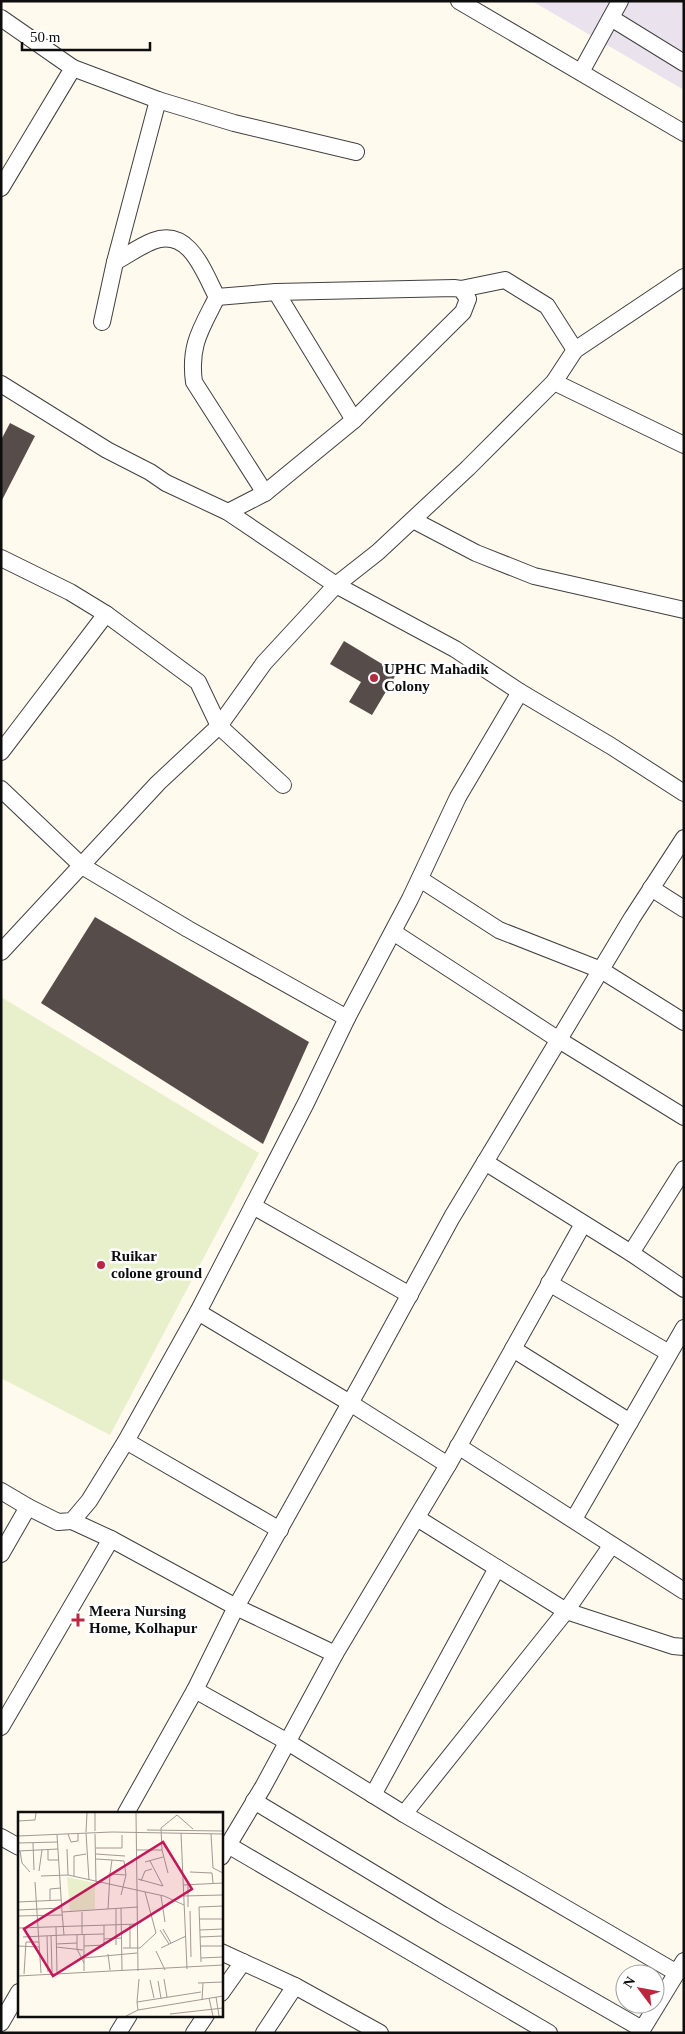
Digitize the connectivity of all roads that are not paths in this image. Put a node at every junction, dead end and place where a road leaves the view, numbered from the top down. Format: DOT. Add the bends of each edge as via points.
graph roads {
  1 [pos="458,1"];
  2 [pos="620,1"];
  3 [pos="1,18"];
  4 [pos="611,18"];
  5 [pos="684,63"];
  6 [pos="73,68"];
  7 [pos="581,72"];
  8 [pos="158,100"];
  9 [pos="684,133"];
  10 [pos="356,152"];
  11 [pos="1,188"];
  12 [pos="115,262"];
  13 [pos="684,277"];
  14 [pos="461,289"];
  15 [pos="276,292"];
  16 [pos="217,297"];
  17 [pos="102,322"];
  18 [pos="575,350"];
  19 [pos="554,382"];
  20 [pos="1,384"];
  21 [pos="354,420"];
  22 [pos="684,445"];
  23 [pos="265,493"];
  24 [pos="228,512"];
  25 [pos="413,520"];
  26 [pos="1,558"];
  27 [pos="336,585"];
  28 [pos="684,610"];
  29 [pos="106,614"];
  30 [pos="520,692"];
  31 [pos="219,726"];
  32 [pos="1,752"];
  33 [pos="283,785"];
  34 [pos="1,789"];
  35 [pos="684,793"];
  36 [pos="684,838"];
  37 [pos="82,866"];
  38 [pos="420,879"];
  39 [pos="651,888"];
  40 [pos="684,909"];
  41 [pos="393,932"];
  42 [pos="1,952"];
  43 [pos="601,970"];
  44 [pos="347,1018"];
  45 [pos="684,1022"];
  46 [pos="559,1040"];
  47 [pos="684,1117"];
  48 [pos="485,1162"];
  49 [pos="684,1169"];
  50 [pos="253,1206"];
  51 [pos="583,1224"];
  52 [pos="631,1252"];
  53 [pos="549,1283"];
  54 [pos="684,1289"];
  55 [pos="410,1295"];
  56 [pos="198,1312"];
  57 [pos="684,1328"];
  58 [pos="513,1349"];
  59 [pos="670,1353"];
  60 [pos="350,1403"];
  61 [pos="630,1422"];
  62 [pos="126,1441"];
  63 [pos="458,1446"];
  64 [pos="448,1465"];
  65 [pos="1,1490"];
  66 [pos="28,1507"];
  67 [pos="417,1518"];
  68 [pos="574,1519"];
  69 [pos="72,1520"];
  70 [pos="280,1530"];
  71 [pos="111,1539"];
  72 [pos="611,1546"];
  73 [pos="1,1554"];
  74 [pos="497,1568"];
  75 [pos="684,1591"];
  76 [pos="236,1606"];
  77 [pos="566,1611"];
  78 [pos="684,1647"];
  79 [pos="336,1654"];
  80 [pos="195,1690"];
  81 [pos="1,1727"];
  82 [pos="286,1741"];
  83 [pos="374,1795"];
  84 [pos="254,1801"];
  85 [pos="127,1812"];
  86 [pos="404,1814"];
  87 [pos="1,1837"];
  88 [pos="18,1846"];
  89 [pos="225,1851"];
  90 [pos="222,1952"];
  91 [pos="242,1962"];
  92 [pos="680,1967"];
  93 [pos="295,1986"];
  94 [pos="222,1992"];
  95 [pos="18,1994"];
  96 [pos="128,2016"];
  97 [pos="205,2016"];
  98 [pos="1,2023"];
  99 [pos="641,2031"];
  100 [pos="118,2033"];
  101 [pos="194,2033"];
  102 [pos="264,2033"];
  103 [pos="380,2033"];
  104 [pos="549,2033"];
  1 -- 7 [label="street"];
  2 -- 4 [label="street"];
  3 -- 6 [label="street"];
  4 -- 5 [label="street"];
  4 -- 7 [label="street"];
  6 -- 8 [label="street"];
  6 -- 11 [label="street"];
  7 -- 9 [label="street"];
  8 -- 10 [label="street" via="234,123"];
  8 -- 12 [label="street"];
  12 -- 16 [label="street" via="154,240 179,241 196,256"];
  12 -- 17 [label="street"];
  13 -- 18 [label="street"];
  14 -- 15 [label="street"];
  14 -- 18 [label="street" via="505,280 547,306"];
  14 -- 21 [label="street" via="468,300 462,312"];
  15 -- 16 [label="street"];
  15 -- 21 [label="street"];
  16 -- 23 [label="street" via="196,338 191,363 194,382"];
  18 -- 19 [label="street"];
  19 -- 22 [label="street"];
  19 -- 25 [label="street"];
  20 -- 24 [label="street" via="107,450"];
  21 -- 23 [label="street"];
  23 -- 24 [label="street"];
  24 -- 27 [label="street"];
  25 -- 27 [label="street"];
  25 -- 28 [label="street" via="476,553 534,576"];
  26 -- 29 [label="street"];
  27 -- 30 [label="street" via="454,649"];
  27 -- 31 [label="street" via="264,663"];
  29 -- 31 [label="street" via="198,682"];
  29 -- 32 [label="street"];
  30 -- 35 [label="street"];
  30 -- 38 [label="street" via="458,796"];
  31 -- 33 [label="street"];
  31 -- 37 [label="street" via="158,782"];
  34 -- 37 [label="street"];
  36 -- 39 [label="street"];
  37 -- 42 [label="street"];
  37 -- 44 [label="street"];
  38 -- 41 [label="street"];
  38 -- 43 [label="street" via="499,930"];
  39 -- 40 [label="street"];
  39 -- 43 [label="street"];
  41 -- 44 [label="street"];
  41 -- 46 [label="street"];
  43 -- 45 [label="street"];
  43 -- 46 [label="street"];
  44 -- 50 [label="street"];
  46 -- 47 [label="street"];
  46 -- 48 [label="street"];
  48 -- 51 [label="street"];
  48 -- 55 [label="street"];
  49 -- 52 [label="street"];
  50 -- 55 [label="street"];
  50 -- 56 [label="street"];
  51 -- 52 [label="street"];
  51 -- 53 [label="street"];
  52 -- 54 [label="street"];
  53 -- 58 [label="street"];
  53 -- 59 [label="street"];
  55 -- 60 [label="street"];
  56 -- 60 [label="street"];
  56 -- 62 [label="street"];
  57 -- 59 [label="street"];
  58 -- 61 [label="street"];
  58 -- 63 [label="street"];
  59 -- 61 [label="street"];
  60 -- 64 [label="street"];
  60 -- 70 [label="street"];
  61 -- 68 [label="street"];
  62 -- 69 [label="street" via="89,1501"];
  62 -- 70 [label="street"];
  63 -- 64 [label="street"];
  63 -- 68 [label="street"];
  64 -- 67 [label="street"];
  65 -- 66 [label="street"];
  66 -- 69 [label="street" via="58,1522"];
  66 -- 73 [label="street"];
  67 -- 74 [label="street"];
  67 -- 79 [label="street"];
  68 -- 72 [label="street"];
  69 -- 71 [label="street"];
  70 -- 76 [label="street"];
  71 -- 76 [label="street"];
  71 -- 81 [label="street"];
  72 -- 75 [label="street"];
  72 -- 77 [label="street"];
  74 -- 77 [label="street"];
  74 -- 83 [label="street"];
  76 -- 79 [label="street"];
  76 -- 80 [label="street"];
  77 -- 78 [label="street"];
  77 -- 86 [label="street"];
  79 -- 82 [label="street"];
  80 -- 82 [label="street"];
  80 -- 85 [label="street"];
  82 -- 83 [label="street"];
  82 -- 84 [label="street"];
  83 -- 86 [label="street"];
  84 -- 89 [label="street"];
  84 -- 99 [label="street"];
  86 -- 92 [label="street"];
  87 -- 88 [label="street"];
  89 -- 104 [label="street"];
  90 -- 91 [label="street"];
  91 -- 93 [label="street"];
  91 -- 94 [label="street"];
  92 -- 99 [label="street"];
  93 -- 102 [label="street"];
  93 -- 103 [label="street"];
  95 -- 98 [label="street"];
  96 -- 100 [label="street"];
  97 -- 101 [label="street"];
}
